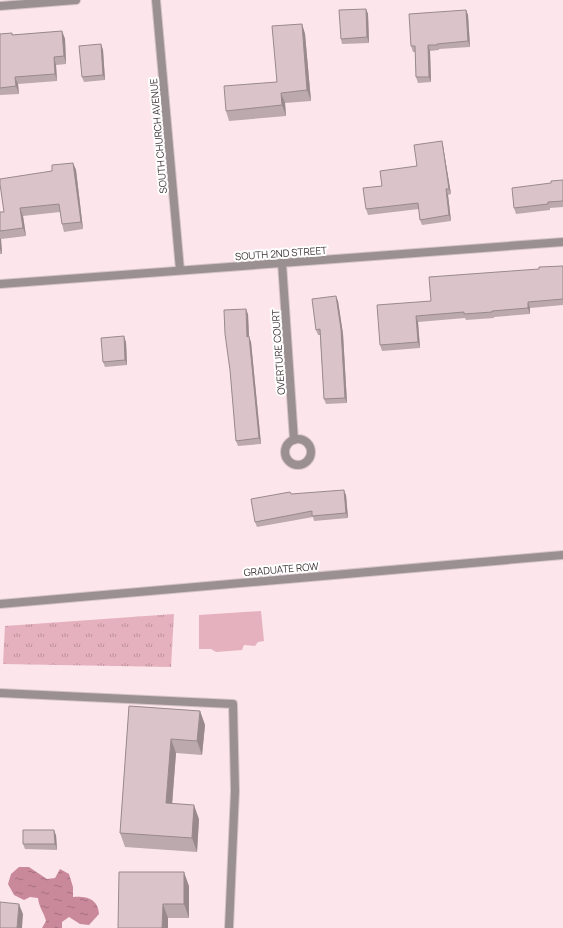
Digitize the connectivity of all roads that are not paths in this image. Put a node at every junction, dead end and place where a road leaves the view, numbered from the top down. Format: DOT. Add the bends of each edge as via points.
graph roads {
  1 [pos="76,0"];
  2 [pos="156,0"];
  3 [pos="0,6"];
  4 [pos="563,242"];
  5 [pos="282,263"];
  6 [pos="180,270"];
  7 [pos="0,284"];
  8 [pos="294,440"];
  9 [pos="563,554"];
  10 [pos="0,604"];
  11 [pos="0,693"];
  12 [pos="229,928"];
  1 -- 3 [label="street"];
  2 -- 6 [label="street, SOUTH CHURCH AVENUE"];
  4 -- 5 [label="street, SOUTH 2ND STREET"];
  5 -- 6 [label="street, SOUTH 2ND STREET"];
  5 -- 8 [label="street, OVERTURE COURT"];
  6 -- 7 [label="street, SOUTH 2ND STREET"];
  9 -- 10 [label="street, GRADUATE ROW"];
  11 -- 12 [label="street" via="233,704 235,791"];
}
